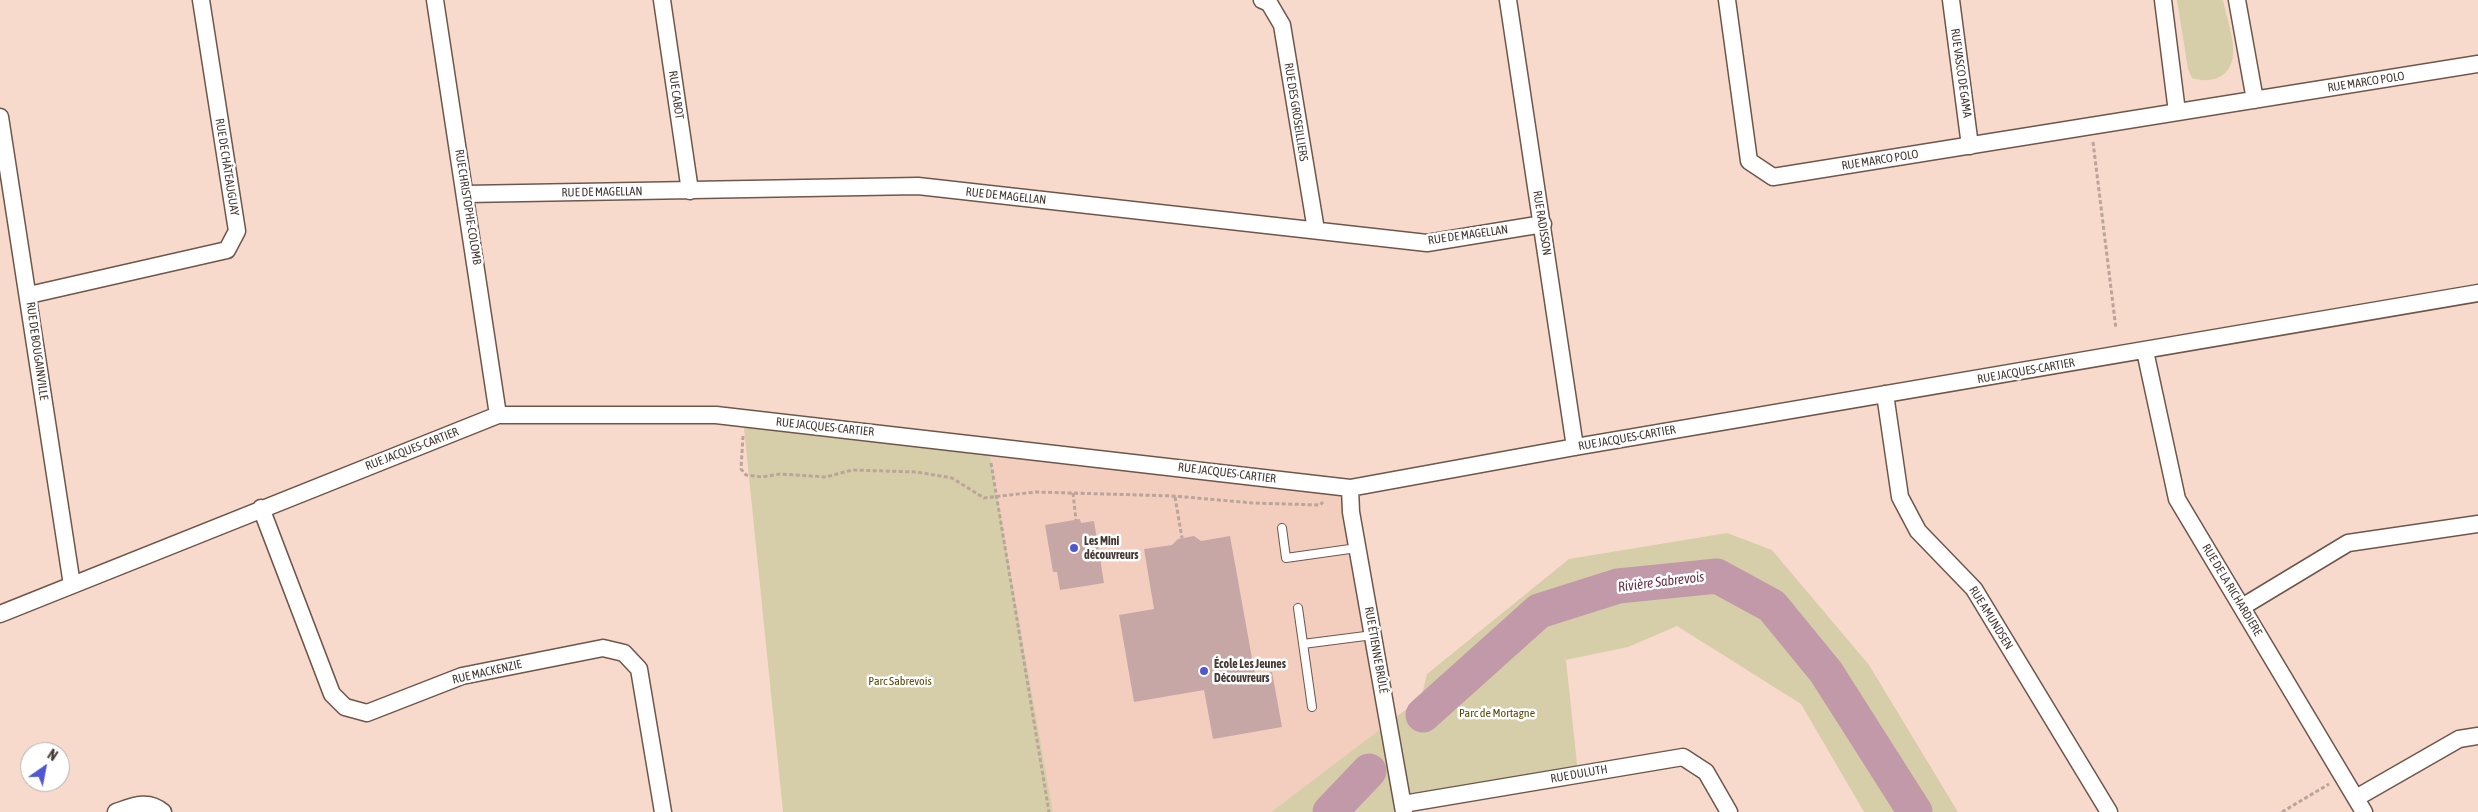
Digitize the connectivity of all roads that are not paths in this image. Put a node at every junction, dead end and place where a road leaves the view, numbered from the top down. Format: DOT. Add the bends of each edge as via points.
graph roads {
  1 [pos="201,0"];
  2 [pos="435,0"];
  3 [pos="662,0"];
  4 [pos="1262,0"];
  5 [pos="1508,0"];
  6 [pos="1727,0"];
  7 [pos="1951,0"];
  8 [pos="2163,0"];
  9 [pos="2237,0"];
  10 [pos="2478,64"];
  11 [pos="2255,100"];
  12 [pos="2177,112"];
  13 [pos="0,117"];
  14 [pos="1970,146"];
  15 [pos="690,190"];
  16 [pos="466,194"];
  17 [pos="1543,224"];
  18 [pos="1316,230"];
  19 [pos="2478,292"];
  20 [pos="29,295"];
  21 [pos="2145,350"];
  22 [pos="1885,394"];
  23 [pos="498,415"];
  24 [pos="1575,446"];
  25 [pos="1350,488"];
  26 [pos="261,508"];
  27 [pos="2478,524"];
  28 [pos="1282,528"];
  29 [pos="1357,548"];
  30 [pos="72,585"];
  31 [pos="2242,607"];
  32 [pos="1298,608"];
  33 [pos="0,614"];
  34 [pos="1373,635"];
  35 [pos="1303,644"];
  36 [pos="1312,707"];
  37 [pos="2478,736"];
  38 [pos="2360,805"];
  39 [pos="1403,808"];
  40 [pos="116,812"];
  41 [pos="163,812"];
  42 [pos="663,812"];
  43 [pos="1729,812"];
  44 [pos="2109,812"];
  1 -- 20 [label="street, RUE DE CHÂTEAUGUAY" via="237,231 227,250"];
  2 -- 16 [label="street, RUE CHRISTOPHE-COLOMB"];
  3 -- 15 [label="street, RUE CABOT"];
  4 -- 18 [label="street, RUE DES GROSEILLIERS" via="1269,3 1282,25"];
  5 -- 17 [label="street, RUE RADISSON"];
  6 -- 14 [label="street, RUE MARCO POLO" via="1749,161 1773,177"];
  7 -- 14 [label="street, RUE VASCO DE GAMA"];
  8 -- 12 [label="street"];
  9 -- 11 [label="street"];
  10 -- 11 [label="street, RUE MARCO POLO"];
  11 -- 12 [label="street, RUE MARCO POLO"];
  12 -- 14 [label="street, RUE MARCO POLO"];
  13 -- 20 [label="street, RUE DE BOUGAINVILLE"];
  15 -- 16 [label="street, RUE DE MAGELLAN"];
  15 -- 18 [label="street, RUE DE MAGELLAN" via="918,186"];
  16 -- 23 [label="street, RUE CHRISTOPHE-COLOMB"];
  17 -- 18 [label="street, RUE DE MAGELLAN" via="1427,243"];
  17 -- 24 [label="street, RUE RADISSON"];
  19 -- 21 [label="street, RUE JACQUES-CARTIER"];
  20 -- 30 [label="street, RUE DE BOUGAINVILLE"];
  21 -- 22 [label="street, RUE JACQUES-CARTIER"];
  21 -- 31 [label="street, RUE DE LA RICHARDIERE" via="2177,499"];
  22 -- 24 [label="street, RUE JACQUES-CARTIER"];
  22 -- 44 [label="street, RUE AMUNDSEN" via="1900,497 1918,531 1974,588"];
  23 -- 25 [label="street, RUE JACQUES-CARTIER" via="716,415"];
  23 -- 26 [label="street, RUE JACQUES-CARTIER"];
  24 -- 25 [label="street, RUE JACQUES-CARTIER"];
  25 -- 29 [label="street, RUE ÉTIENNE BRÛLÉ"];
  26 -- 30 [label="street, RUE JACQUES-CARTIER"];
  26 -- 42 [label="street, RUE MACKENZIE" via="332,694 346,707 367,713 462,676 603,648 624,653 639,669"];
  27 -- 31 [label="street" via="2348,543"];
  28 -- 29 [label="lane" via="1286,558"];
  29 -- 34 [label="street, RUE ÉTIENNE BRÛLÉ"];
  30 -- 33 [label="street, RUE JACQUES-CARTIER"];
  31 -- 38 [label="street, RUE DE LA RICHARDIERE"];
  32 -- 35 [label="lane"];
  34 -- 35 [label="lane"];
  34 -- 39 [label="street, RUE ÉTIENNE BRÛLÉ"];
  35 -- 36 [label="lane"];
  37 -- 38 [label="street" via="2459,739"];
  39 -- 43 [label="street, RUE DULUTH" via="1683,757 1706,772"];
  40 -- 41 [label="street" via="140,803"];
}
